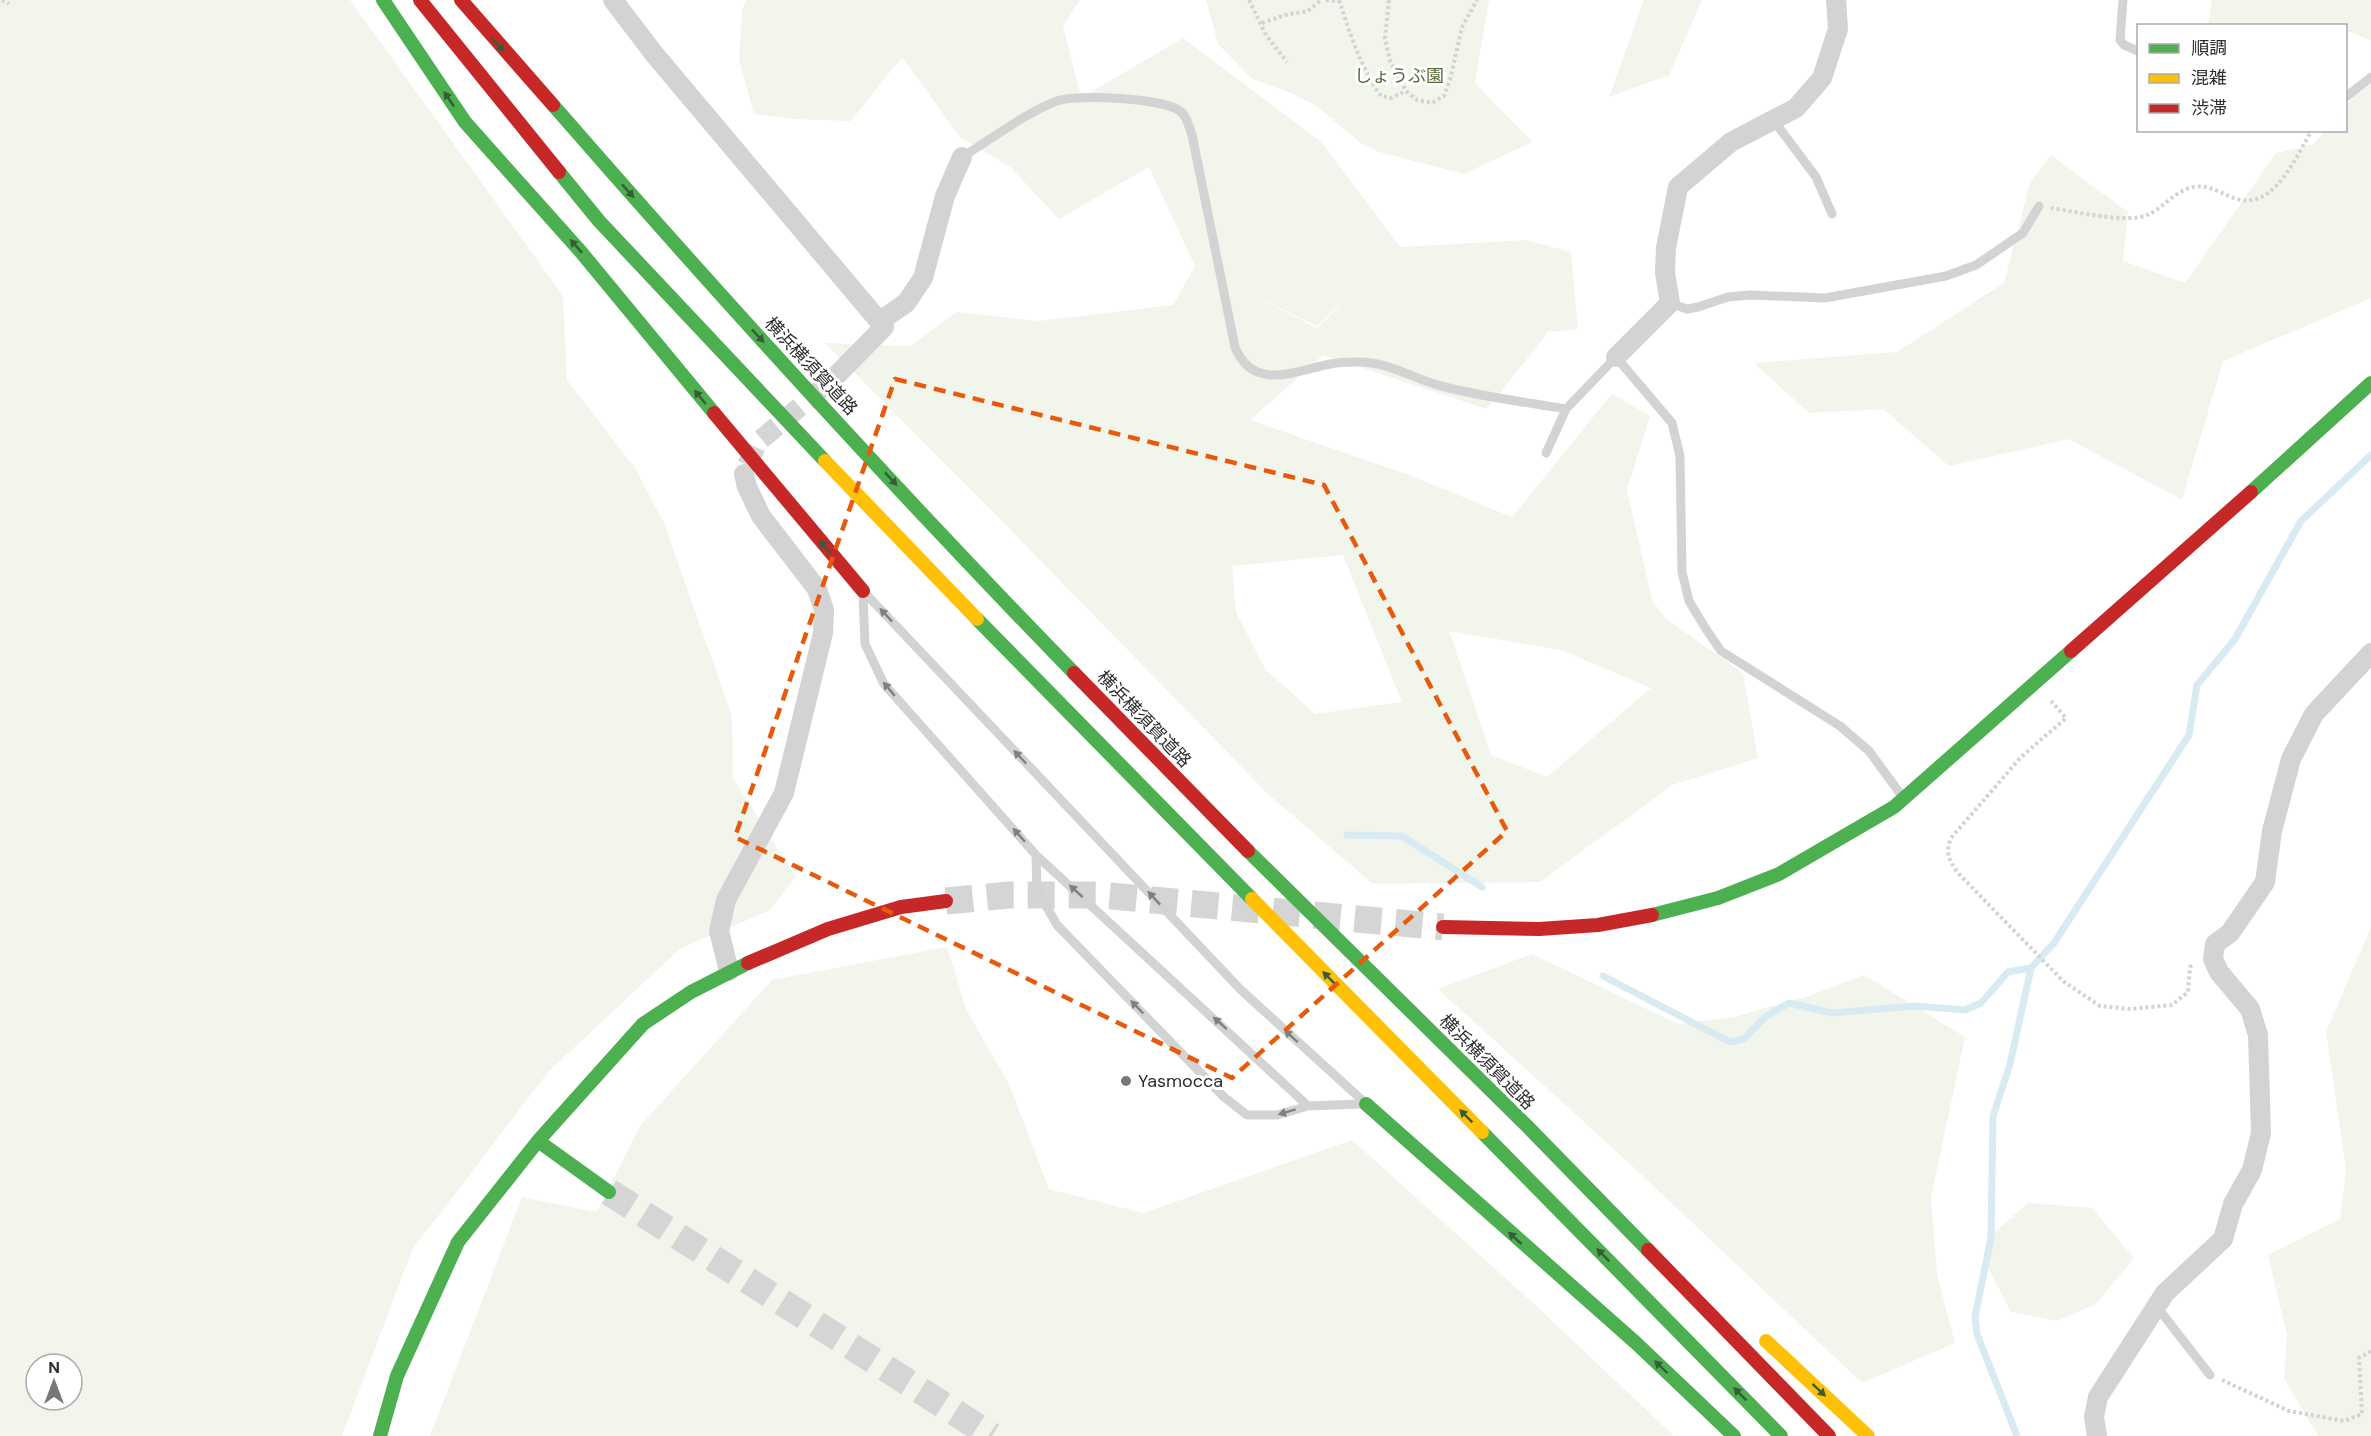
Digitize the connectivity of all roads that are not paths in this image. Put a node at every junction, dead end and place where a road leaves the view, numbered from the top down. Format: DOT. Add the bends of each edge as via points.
graph roads {
  1 [pos="383,0"];
  2 [pos="420,0"];
  3 [pos="461,0"];
  4 [pos="613,0"];
  5 [pos="1836,0"];
  6 [pos="2123,0"];
  7 [pos="2137,50"];
  8 [pos="2371,77"];
  9 [pos="2347,96"];
  10 [pos="1774,121"];
  11 [pos="962,158"];
  12 [pos="2039,206"];
  13 [pos="1832,214"];
  14 [pos="1670,303"];
  15 [pos="880,321"];
  16 [pos="1616,357"];
  17 [pos="832,380"];
  18 [pos="2371,383"];
  19 [pos="1566,409"];
  20 [pos="1546,453"];
  21 [pos="744,474"];
  22 [pos="863,591"];
  23 [pos="2371,654"];
  24 [pos="1904,798"];
  25 [pos="1036,855"];
  26 [pos="946,901"];
  27 [pos="1443,927"];
  28 [pos="729,971"];
  29 [pos="1366,1104"];
  30 [pos="1308,1106"];
  31 [pos="1526,1125"];
  32 [pos="538,1141"];
  33 [pos="609,1192"];
  34 [pos="1683,1266"];
  35 [pos="2157,1307"];
  36 [pos="1752,1328"];
  37 [pos="2210,1375"];
  38 [pos="380,1436"];
  39 [pos="1734,1436"];
  40 [pos="1780,1436"];
  41 [pos="1829,1436"];
  42 [pos="1868,1436"];
  43 [pos="2097,1436"];
  22 -- 1 [label="main road, one-way" via="581,252 465,122"];
  40 -- 2 [label="main road, one-way" via="774,409 599,221"];
  3 -- 31 [label="main road, 横浜横須賀道路, one-way" via="697,270 970,566 1207,811"];
  4 -- 15 [label="street"];
  5 -- 10 [label="street" via="1838,29 1822,78 1796,108"];
  6 -- 7 [label="lane" via="2120,40"];
  8 -- 9 [label="lane"];
  10 -- 13 [label="lane" via="1816,177"];
  10 -- 14 [label="street" via="1731,142 1678,187 1666,248"];
  11 -- 15 [label="street" via="945,196 923,278 906,303"];
  11 -- 19 [label="lane" via="1044,107 1072,97 1141,101 1179,110 1192,135 1240,360 1269,376 1333,363 1361,362 1385,366 1442,387"];
  12 -- 14 [label="lane" via="2023,233 1976,265 1946,276 1825,298 1750,295 1687,309"];
  14 -- 16 [label="street"];
  15 -- 17 [label="street" via="884,327"];
  16 -- 19 [label="lane"];
  16 -- 24 [label="lane" via="1672,423 1680,456 1682,572 1689,601 1706,629 1721,651 1840,726 1869,751"];
  18 -- 24 [label="main road"];
  19 -- 20 [label="lane"];
  21 -- 28 [label="street" via="761,516 817,589 824,610 823,633 784,793 726,900 719,931"];
  25 -- 22 [label="lane, one-way" via="884,684 865,644"];
  29 -- 22 [label="lane, one-way" via="1241,990"];
  23 -- 35 [label="street" via="2314,714 2291,759 2272,831 2265,882 2230,933 2215,944 2213,959 2218,972 2250,1009 2258,1035 2260,1133 2252,1170 2233,1204 2223,1239 2165,1293"];
  24 -- 27 [label="main road" via="1779,874 1718,898 1598,925 1539,929"];
  30 -- 25 [label="lane, one-way"];
  30 -- 25 [label="lane, one-way" via="1277,1115 1247,1115 1224,1097 1057,924 1037,890"];
  26 -- 28 [label="main road" via="901,907 828,929"];
  28 -- 32 [label="main road" via="643,1024"];
  29 -- 30 [label="lane"];
  39 -- 29 [label="main road, one-way" via="1636,1342"];
  31 -- 34 [label="main road"];
  31 -- 41 [label="main road, 横浜横須賀道路"];
  32 -- 33 [label="main road"];
  32 -- 38 [label="main road" via="458,1242 398,1376"];
  35 -- 37 [label="lane"];
  35 -- 43 [label="street" via="2098,1397 2094,1417"];
  36 -- 42 [label="main road, one-way"];
}
